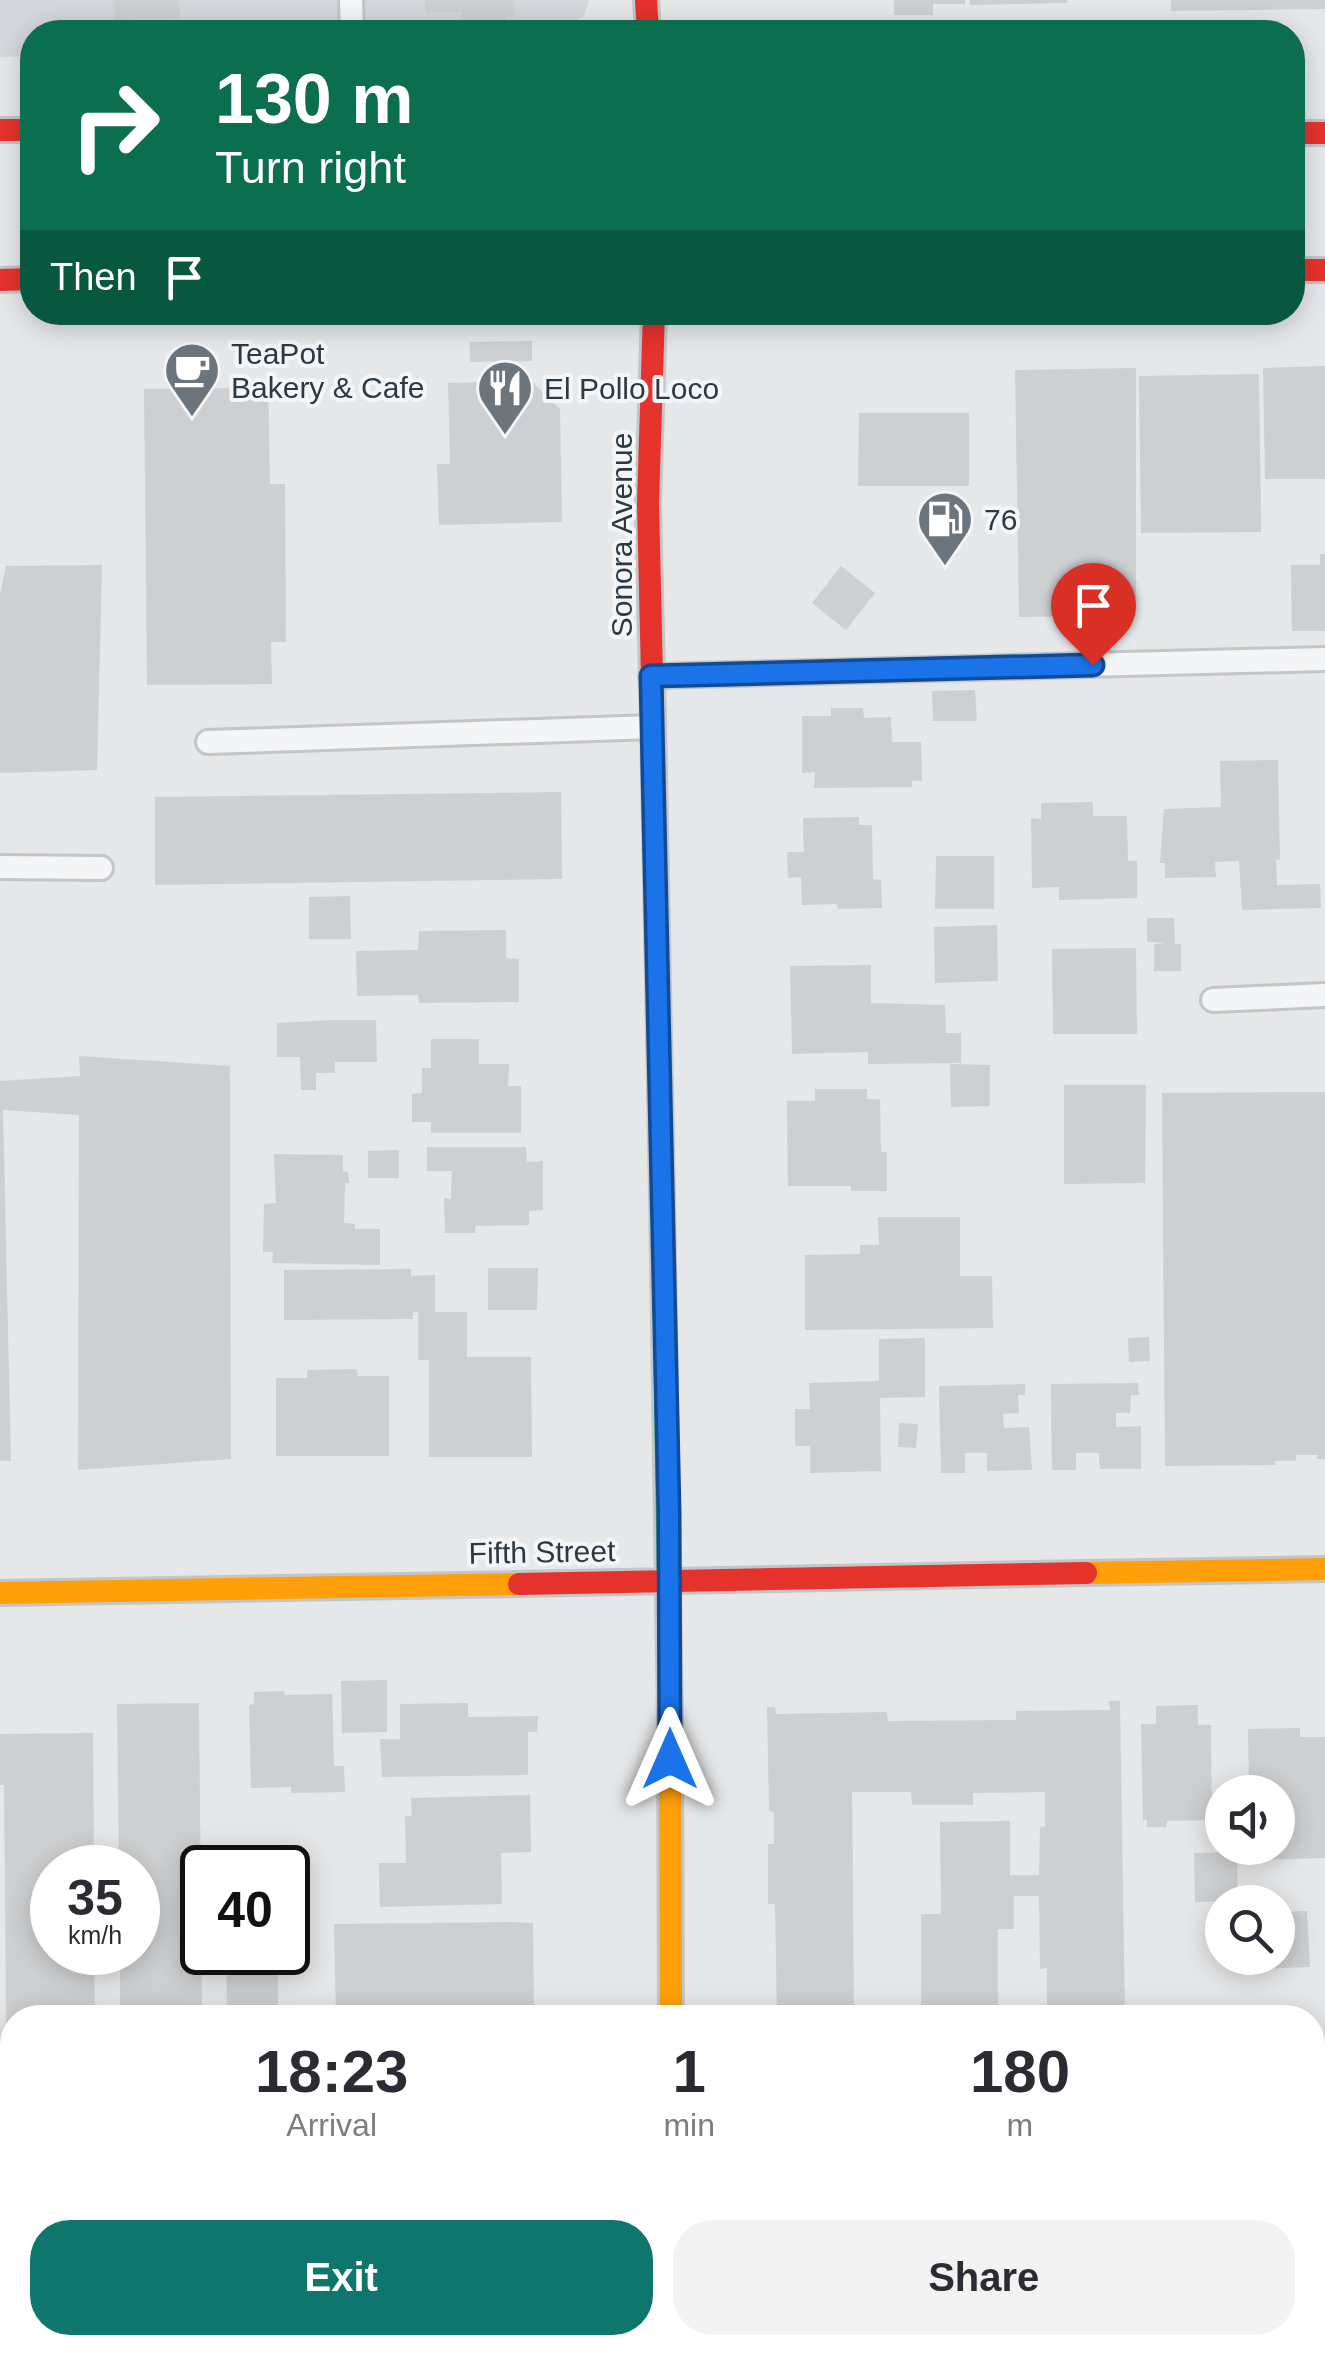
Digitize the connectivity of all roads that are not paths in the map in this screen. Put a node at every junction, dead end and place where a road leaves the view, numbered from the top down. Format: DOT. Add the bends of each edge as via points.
graph roads {
  1 [pos="654,325"];
  2 [pos="1325,659"];
  3 [pos="651,676"];
  4 [pos="653,727"];
  5 [pos="208,742"];
  6 [pos="0,868"];
  7 [pos="102,868"];
  8 [pos="1325,995"];
  9 [pos="1214,1000"];
  10 [pos="1325,1569"];
  11 [pos="670,1580"];
  12 [pos="0,1592"];
  13 [pos="670,2005"];
  1 -- 3 [label="street, Sonora Avenue"];
  2 -- 3 [label="lane"];
  3 -- 4 [label="street, Sonora Avenue"];
  4 -- 5 [label="lane"];
  4 -- 11 [label="street, Sonora Avenue"];
  6 -- 7 [label="lane"];
  8 -- 9 [label="lane"];
  10 -- 11 [label="street, Fifth Street"];
  11 -- 12 [label="street, Fifth Street"];
  11 -- 13 [label="street, Sonora Avenue"];
}
